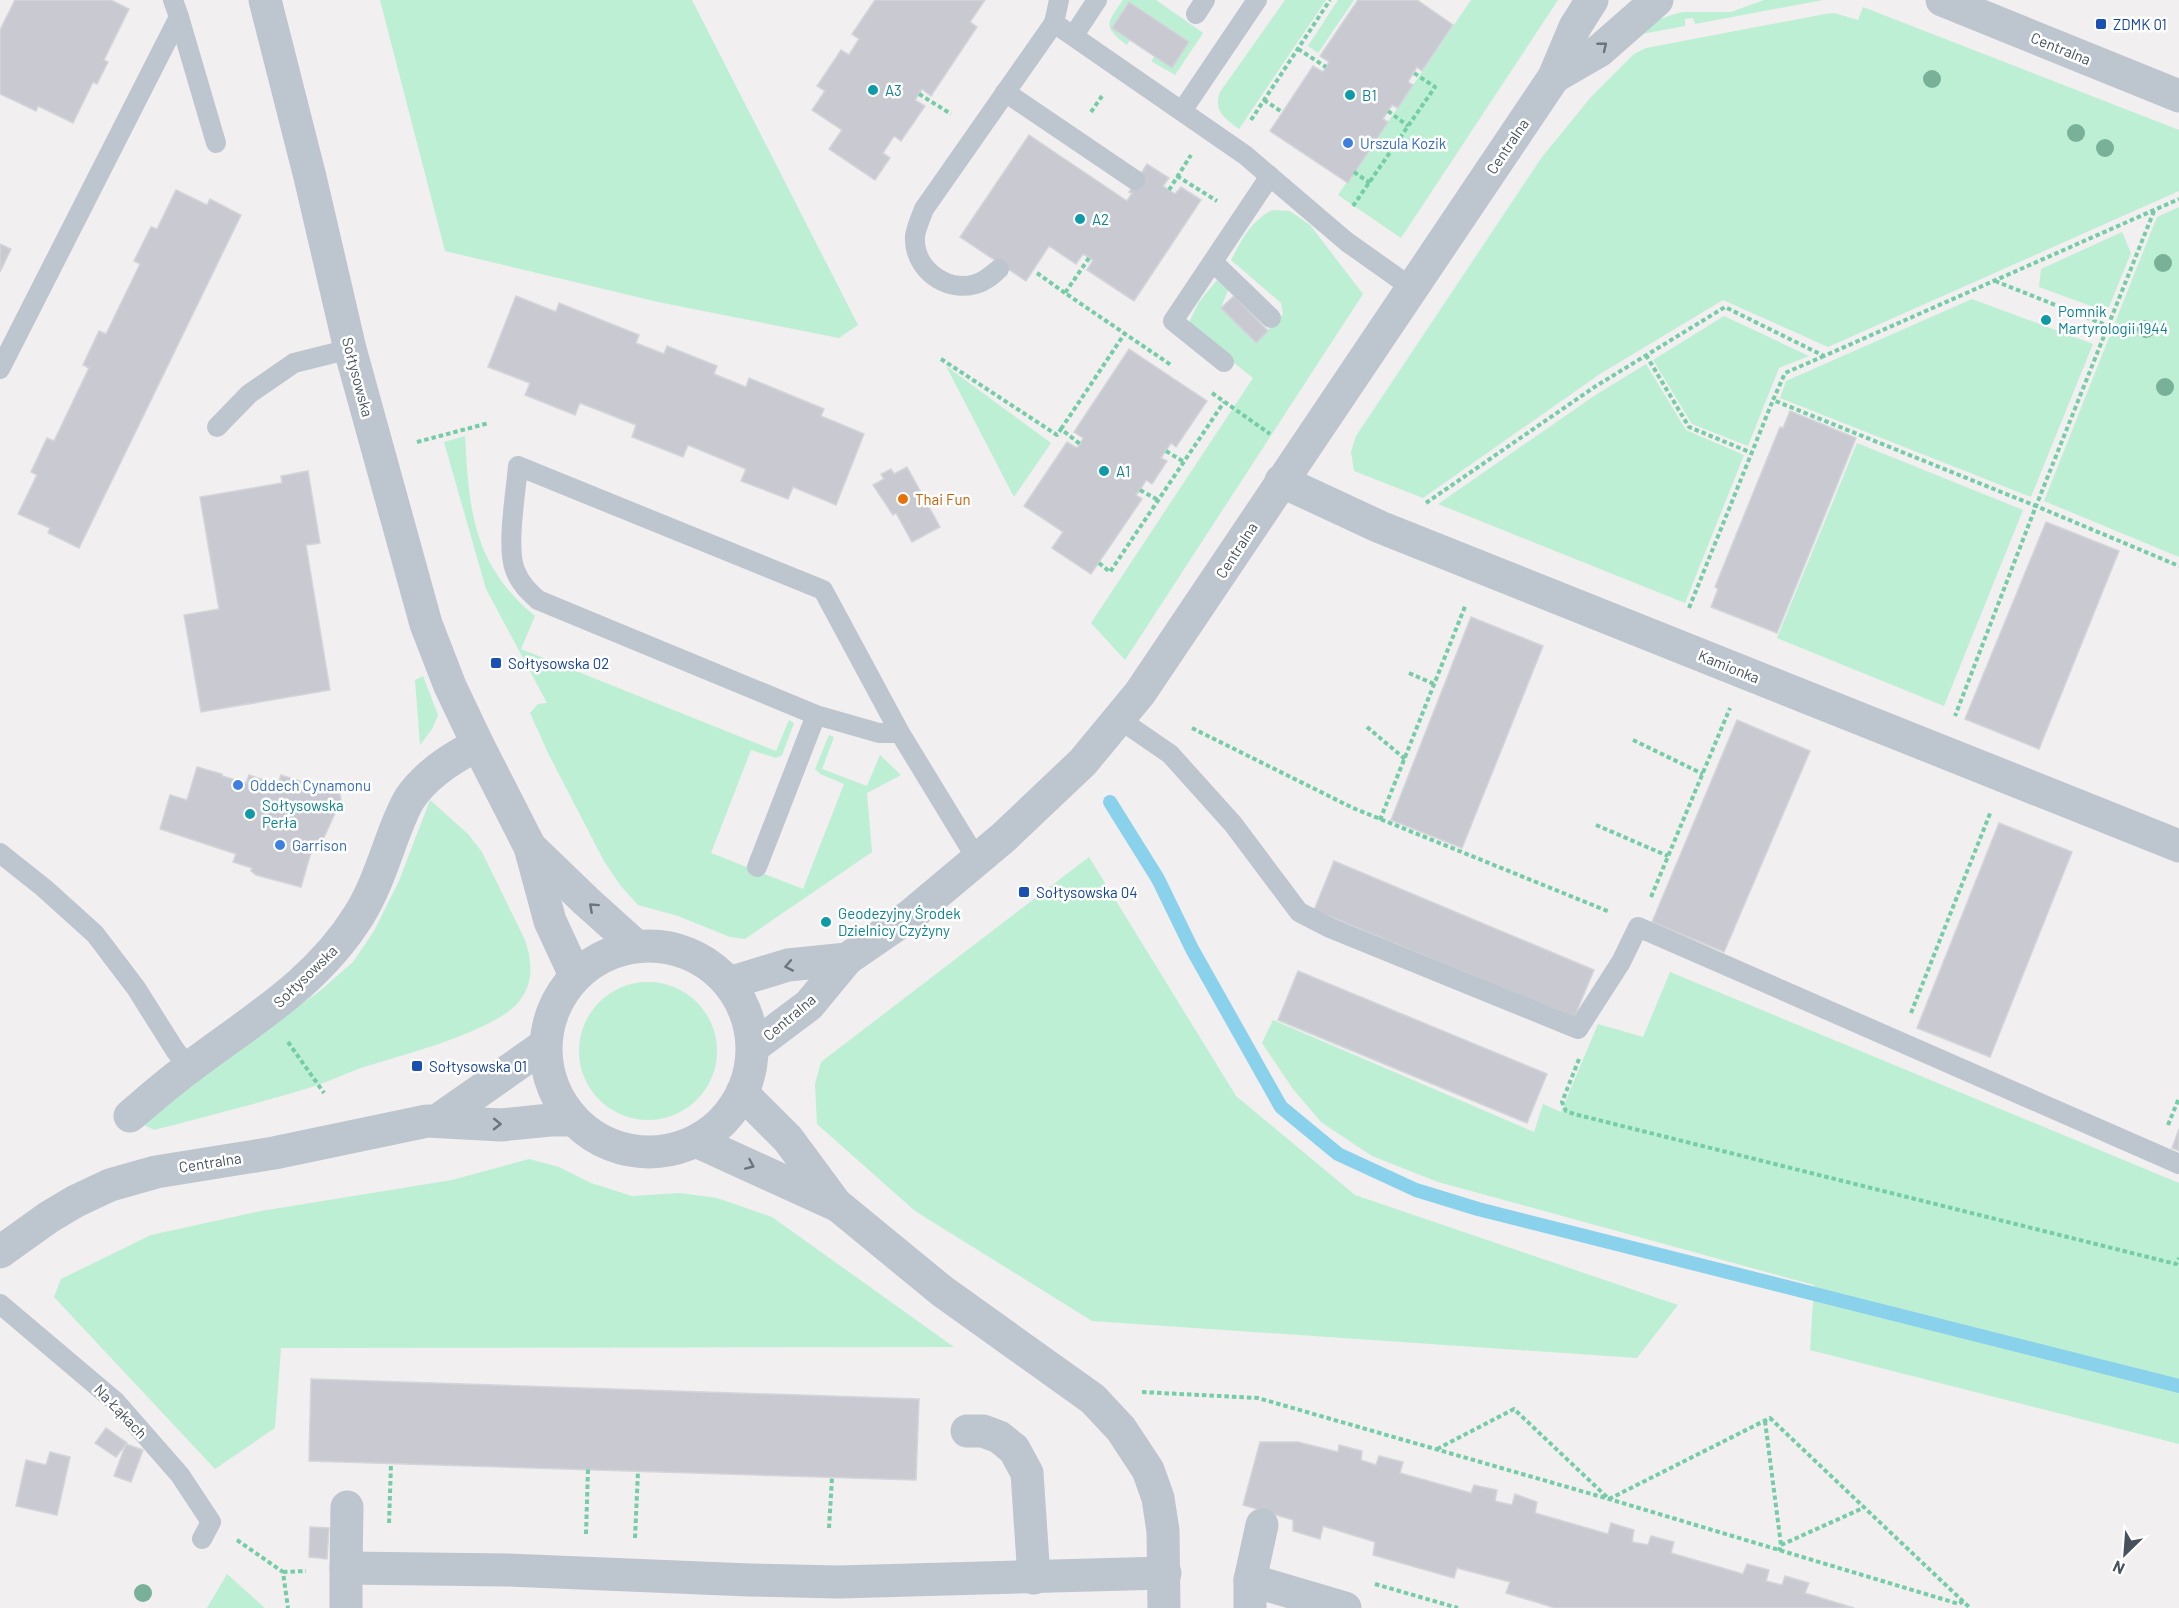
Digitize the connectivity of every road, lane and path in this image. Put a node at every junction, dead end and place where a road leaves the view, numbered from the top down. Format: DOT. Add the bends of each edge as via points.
graph roads {
  1 [pos="265,0"];
  2 [pos="1059,0"];
  3 [pos="1097,0"];
  4 [pos="1257,0"];
  5 [pos="1330,0"];
  6 [pos="1592,0"];
  7 [pos="1657,0"];
  8 [pos="1941,0"];
  9 [pos="176,9"];
  10 [pos="1054,23"];
  11 [pos="1074,35"];
  12 [pos="1298,49"];
  13 [pos="1326,67"];
  14 [pos="1414,73"];
  15 [pos="1554,77"];
  16 [pos="1005,92"];
  17 [pos="1102,95"];
  18 [pos="2179,96"];
  19 [pos="1264,100"];
  20 [pos="1182,111"];
  21 [pos="1388,111"];
  22 [pos="1282,112"];
  23 [pos="1086,119"];
  24 [pos="1249,123"];
  25 [pos="1408,126"];
  26 [pos="216,143"];
  27 [pos="1197,147"];
  28 [pos="1354,172"];
  29 [pos="1270,176"];
  30 [pos="1135,180"];
  31 [pos="1370,183"];
  32 [pos="1169,190"];
  33 [pos="2179,199"];
  34 [pos="2154,210"];
  35 [pos="1349,212"];
  36 [pos="1214,263"];
  37 [pos="999,268"];
  38 [pos="1037,273"];
  39 [pos="1995,281"];
  40 [pos="1412,288"];
  41 [pos="1065,293"];
  42 [pos="1271,318"];
  43 [pos="2106,325"];
  44 [pos="1125,333"];
  45 [pos="350,349"];
  46 [pos="1646,355"];
  47 [pos="1824,356"];
  48 [pos="941,358"];
  49 [pos="1224,362"];
  50 [pos="0,369"];
  51 [pos="1773,400"];
  52 [pos="1224,402"];
  53 [pos="489,423"];
  54 [pos="217,427"];
  55 [pos="1061,429"];
  56 [pos="414,443"];
  57 [pos="1080,444"];
  58 [pos="1166,451"];
  59 [pos="1752,453"];
  60 [pos="1184,462"];
  61 [pos="1281,481"];
  62 [pos="1140,490"];
  63 [pos="1158,500"];
  64 [pos="2036,506"];
  65 [pos="1418,508"];
  66 [pos="1099,563"];
  67 [pos="2179,566"];
  68 [pos="1468,599"];
  69 [pos="1686,616"];
  70 [pos="1409,673"];
  71 [pos="1434,684"];
  72 [pos="1732,704"];
  73 [pos="816,715"];
  74 [pos="1119,719"];
  75 [pos="1953,723"];
  76 [pos="1367,727"];
  77 [pos="1192,728"];
  78 [pos="900,733"];
  79 [pos="1633,740"];
  80 [pos="478,745"];
  81 [pos="1405,759"];
  82 [pos="1703,774"];
  83 [pos="1992,809"];
  84 [pos="1380,820"];
  85 [pos="1596,825"];
  86 [pos="2179,846"];
  87 [pos="530,847"];
  88 [pos="0,853"];
  89 [pos="1668,856"];
  90 [pos="978,861"];
  91 [pos="757,867"];
  92 [pos="1638,927"];
  93 [pos="636,946"];
  94 [pos="847,959"];
  95 [pos="575,975"];
  96 [pos="729,983"];
  97 [pos="267,1011"];
  98 [pos="1578,1029"];
  99 [pos="1900,1042"];
  100 [pos="545,1046"];
  101 [pos="753,1047"];
  102 [pos="189,1068"];
  103 [pos="324,1093"];
  104 [pos="742,1093"];
  105 [pos="130,1116"];
  106 [pos="438,1120"];
  107 [pos="574,1120"];
  108 [pos="696,1141"];
  109 [pos="2179,1164"];
  110 [pos="836,1204"];
  111 [pos="0,1252"];
  112 [pos="2179,1258"];
  113 [pos="0,1304"];
  114 [pos="1132,1392"];
  115 [pos="1765,1421"];
  116 [pos="967,1431"];
  117 [pos="1437,1449"];
  118 [pos="391,1464"];
  119 [pos="588,1469"];
  120 [pos="638,1470"];
  121 [pos="832,1478"];
  122 [pos="1610,1499"];
  123 [pos="347,1507"];
  124 [pos="1863,1508"];
  125 [pos="1262,1525"];
  126 [pos="830,1528"];
  127 [pos="206,1531"];
  128 [pos="586,1541"];
  129 [pos="634,1542"];
  130 [pos="1781,1545"];
  131 [pos="1779,1551"];
  132 [pos="346,1568"];
  133 [pos="387,1569"];
  134 [pos="1165,1573"];
  135 [pos="1034,1578"];
  136 [pos="1368,1582"];
  137 [pos="1250,1594"];
  138 [pos="1960,1604"];
  139 [pos="288,1608"];
  140 [pos="346,1608"];
  141 [pos="1164,1608"];
  142 [pos="1345,1608"];
  143 [pos="1458,1608"];
  144 [pos="1970,1608"];
  1 -- 45 [label="street, Sołtysowska"];
  2 -- 10 [label="lane"];
  3 -- 11 [label="lane"];
  4 -- 20 [label="lane"];
  5 -- 12 [label="path"];
  6 -- 15 [label="street, Centralna" via="1575,27"];
  15 -- 7 [label="street, Centralna, one-way" via="1599,51"];
  8 -- 18 [label="street, Centralna"];
  9 -- 26 [label="lane"];
  9 -- 50 [label="lane"];
  10 -- 11 [label="lane"];
  10 -- 16 [label="lane"];
  11 -- 20 [label="lane"];
  12 -- 13 [label="path"];
  12 -- 19 [label="path"];
  14 -- 25 [label="path" via="1435,87"];
  15 -- 40 [label="street, Centralna"];
  16 -- 30 [label="lane"];
  16 -- 37 [label="lane" via="924,209 915,236 921,265 951,284 974,285"];
  17 -- 23 [label="path"];
  19 -- 22 [label="path"];
  19 -- 24 [label="path"];
  20 -- 29 [label="lane"];
  21 -- 25 [label="path"];
  25 -- 31 [label="path"];
  27 -- 32 [label="path"];
  28 -- 31 [label="path"];
  29 -- 36 [label="lane"];
  29 -- 40 [label="lane" via="1347,242"];
  31 -- 35 [label="path"];
  33 -- 34 [label="path"];
  34 -- 39 [label="path"];
  34 -- 43 [label="path"];
  36 -- 42 [label="lane"];
  36 -- 49 [label="lane" via="1173,321"];
  38 -- 41 [label="path"];
  39 -- 43 [label="path"];
  39 -- 47 [label="path"];
  40 -- 61 [label="street, Centralna"];
  43 -- 64 [label="path"];
  44 -- 55 [label="path"];
  45 -- 54 [label="lane" via="294,363 249,394"];
  45 -- 80 [label="street, Sołtysowska" via="426,624"];
  46 -- 47 [label="path" via="1725,308"];
  46 -- 59 [label="path" via="1689,427"];
  46 -- 65 [label="path"];
  47 -- 51 [label="path" via="1785,373"];
  48 -- 55 [label="path" via="1057,435"];
  51 -- 59 [label="path"];
  51 -- 64 [label="path"];
  52 -- 60 [label="path"];
  53 -- 56 [label="path"];
  55 -- 57 [label="path"];
  58 -- 60 [label="path"];
  59 -- 69 [label="path"];
  60 -- 63 [label="path"];
  61 -- 74 [label="street, Centralna" via="1158,670"];
  61 -- 86 [label="street, Kamionka" via="1380,527"];
  62 -- 63 [label="path"];
  63 -- 66 [label="path" via="1110,572"];
  64 -- 67 [label="path"];
  64 -- 75 [label="path"];
  68 -- 71 [label="path"];
  70 -- 71 [label="path"];
  71 -- 81 [label="path"];
  72 -- 82 [label="path"];
  73 -- 78 [label="lane" via="879,733"];
  73 -- 78 [label="lane" via="538,600 514,569 511,552 518,466 823,590"];
  73 -- 91 [label="lane"];
  74 -- 90 [label="street, Centralna" via="1075,770"];
  74 -- 98 [label="lane" via="1170,754 1233,824 1299,912"];
  76 -- 81 [label="path"];
  77 -- 84 [label="path"];
  78 -- 90 [label="lane"];
  79 -- 82 [label="path"];
  80 -- 87 [label="street, Sołtysowska"];
  80 -- 97 [label="street, Sołtysowska" via="443,766 415,793 373,888 343,939 284,1000"];
  81 -- 84 [label="path"];
  82 -- 89 [label="path"];
  83 -- 99 [label="path"];
  84 -- 92 [label="path" via="1606,909"];
  85 -- 89 [label="path"];
  93 -- 87 [label="street, Sołtysowska, one-way"];
  87 -- 95 [label="street, Sołtysowska" via="550,921"];
  88 -- 102 [label="lane" via="95,934"];
  89 -- 92 [label="path"];
  90 -- 94 [label="street, Centralna" via="903,921"];
  92 -- 98 [label="lane" via="1621,962"];
  92 -- 99 [label="lane"];
  93 -- 95 [label="street" via="604,956"];
  93 -- 96 [label="street" via="671,948 703,960"];
  94 -- 96 [label="street, Centralna, one-way" via="788,965"];
  94 -- 101 [label="street, Centralna" via="809,1005"];
  95 -- 100 [label="street" via="555,1003"];
  96 -- 101 [label="street" via="747,1013"];
  97 -- 102 [label="street, Sołtysowska"];
  97 -- 103 [label="path"];
  98 -- 112 [label="path" via="1587,1039 1562,1102 1566,1111 2176,1264"];
  99 -- 109 [label="lane"];
  100 -- 106 [label="street, Centralna"];
  100 -- 107 [label="street" via="547,1071 559,1103"];
  101 -- 104 [label="street" via="749,1080"];
  102 -- 105 [label="street, Sołtysowska"];
  104 -- 108 [label="street" via="734,1110 710,1135"];
  104 -- 110 [label="street" via="788,1139"];
  106 -- 107 [label="street, Centralna, one-way" via="501,1125"];
  106 -- 111 [label="street, Centralna" via="132,1178 76,1201"];
  107 -- 108 [label="street" via="611,1147 645,1153 679,1149"];
  108 -- 110 [label="street, one-way"];
  110 -- 134 [label="street" via="942,1291 1107,1412 1148,1470 1158,1498"];
  113 -- 127 [label="lane, Na Łąkach" via="116,1402 180,1475"];
  114 -- 117 [label="path" via="1258,1398"];
  115 -- 122 [label="path"];
  115 -- 124 [label="path" via="1770,1418"];
  115 -- 130 [label="path"];
  116 -- 135 [label="street" via="999,1437 1014,1449 1027,1473"];
  117 -- 122 [label="path"];
  117 -- 122 [label="path" via="1514,1409"];
  118 -- 133 [label="path"];
  119 -- 128 [label="path"];
  120 -- 129 [label="path"];
  121 -- 126 [label="path"];
  122 -- 131 [label="path"];
  123 -- 132 [label="street"];
  124 -- 130 [label="path"];
  124 -- 138 [label="path"];
  125 -- 137 [label="street"];
  127 -- 139 [label="path" via="283,1572"];
  130 -- 131 [label="path"];
  131 -- 138 [label="path"];
  132 -- 133 [label="street"];
  132 -- 140 [label="street"];
  133 -- 135 [label="street" via="839,1582"];
  134 -- 135 [label="street"];
  134 -- 141 [label="street"];
  136 -- 143 [label="path"];
  137 -- 142 [label="street"];
  138 -- 144 [label="path"];
}
